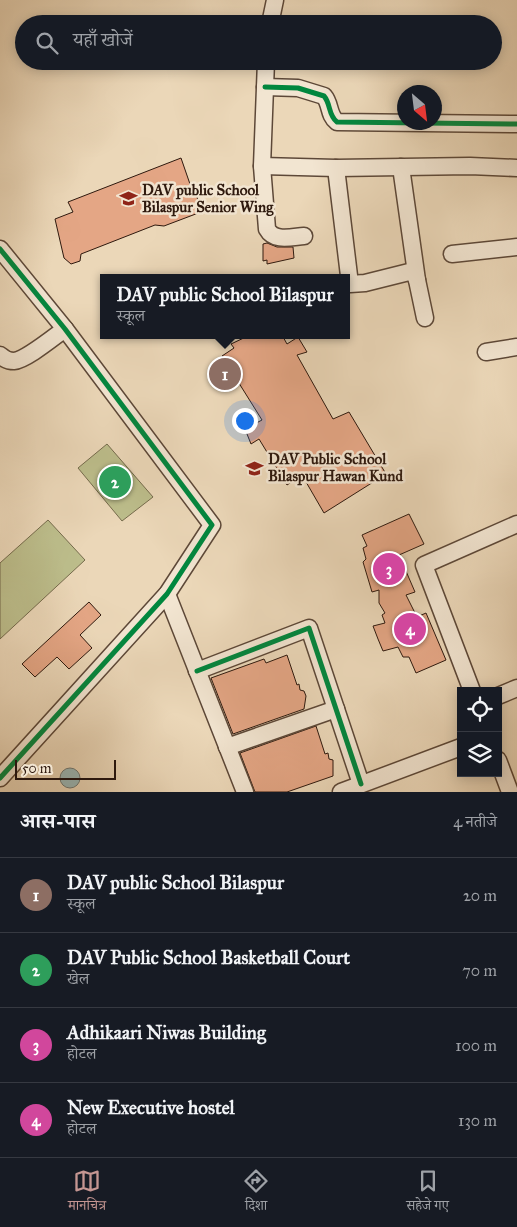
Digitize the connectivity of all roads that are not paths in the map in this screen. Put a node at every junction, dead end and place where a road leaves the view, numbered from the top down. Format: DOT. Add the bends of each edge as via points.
graph roads {
  1 [pos="275,0"];
  2 [pos="272,15"];
  3 [pos="266,70"];
  4 [pos="265,86"];
  5 [pos="517,124"];
  6 [pos="262,166"];
  7 [pos="401,167"];
  8 [pos="336,168"];
  9 [pos="517,168"];
  10 [pos="304,236"];
  11 [pos="517,247"];
  12 [pos="0,249"];
  13 [pos="452,254"];
  14 [pos="349,274"];
  15 [pos="417,280"];
  16 [pos="350,284"];
  17 [pos="425,318"];
  18 [pos="66,328"];
  19 [pos="517,347"];
  20 [pos="486,352"];
  21 [pos="0,355"];
  22 [pos="517,524"];
  23 [pos="167,594"];
  24 [pos="197,671"];
  25 [pos="470,687"];
  26 [pos="517,688"];
  27 [pos="502,694"];
  28 [pos="336,709"];
  29 [pos="227,747"];
  30 [pos="457,749"];
  31 [pos="502,771"];
  32 [pos="0,778"];
  33 [pos="361,784"];
  34 [pos="245,792"];
  35 [pos="341,792"];
  36 [pos="510,792"];
  1 -- 2 [label="street"];
  3 -- 4 [label="street"];
  4 -- 5 [label="street" via="298,88 324,96 337,122"];
  4 -- 6 [label="street"];
  6 -- 8 [label="street"];
  6 -- 10 [label="street" via="270,235 276,238"];
  7 -- 8 [label="street"];
  7 -- 9 [label="street"];
  7 -- 15 [label="street"];
  8 -- 14 [label="street"];
  11 -- 13 [label="street"];
  12 -- 18 [label="street"];
  15 -- 16 [label="street" via="413,271"];
  15 -- 17 [label="street"];
  18 -- 21 [label="street" via="15,361"];
  18 -- 23 [label="street" via="212,525"];
  19 -- 20 [label="street"];
  22 -- 25 [label="street" via="424,565"];
  23 -- 24 [label="street"];
  23 -- 32 [label="street"];
  24 -- 28 [label="street" via="309,628"];
  24 -- 29 [label="street"];
  26 -- 27 [label="street"];
  28 -- 29 [label="street"];
  28 -- 33 [label="street"];
  29 -- 34 [label="street"];
  30 -- 33 [label="street"];
  31 -- 36 [label="street"];
  33 -- 35 [label="street"];
}
